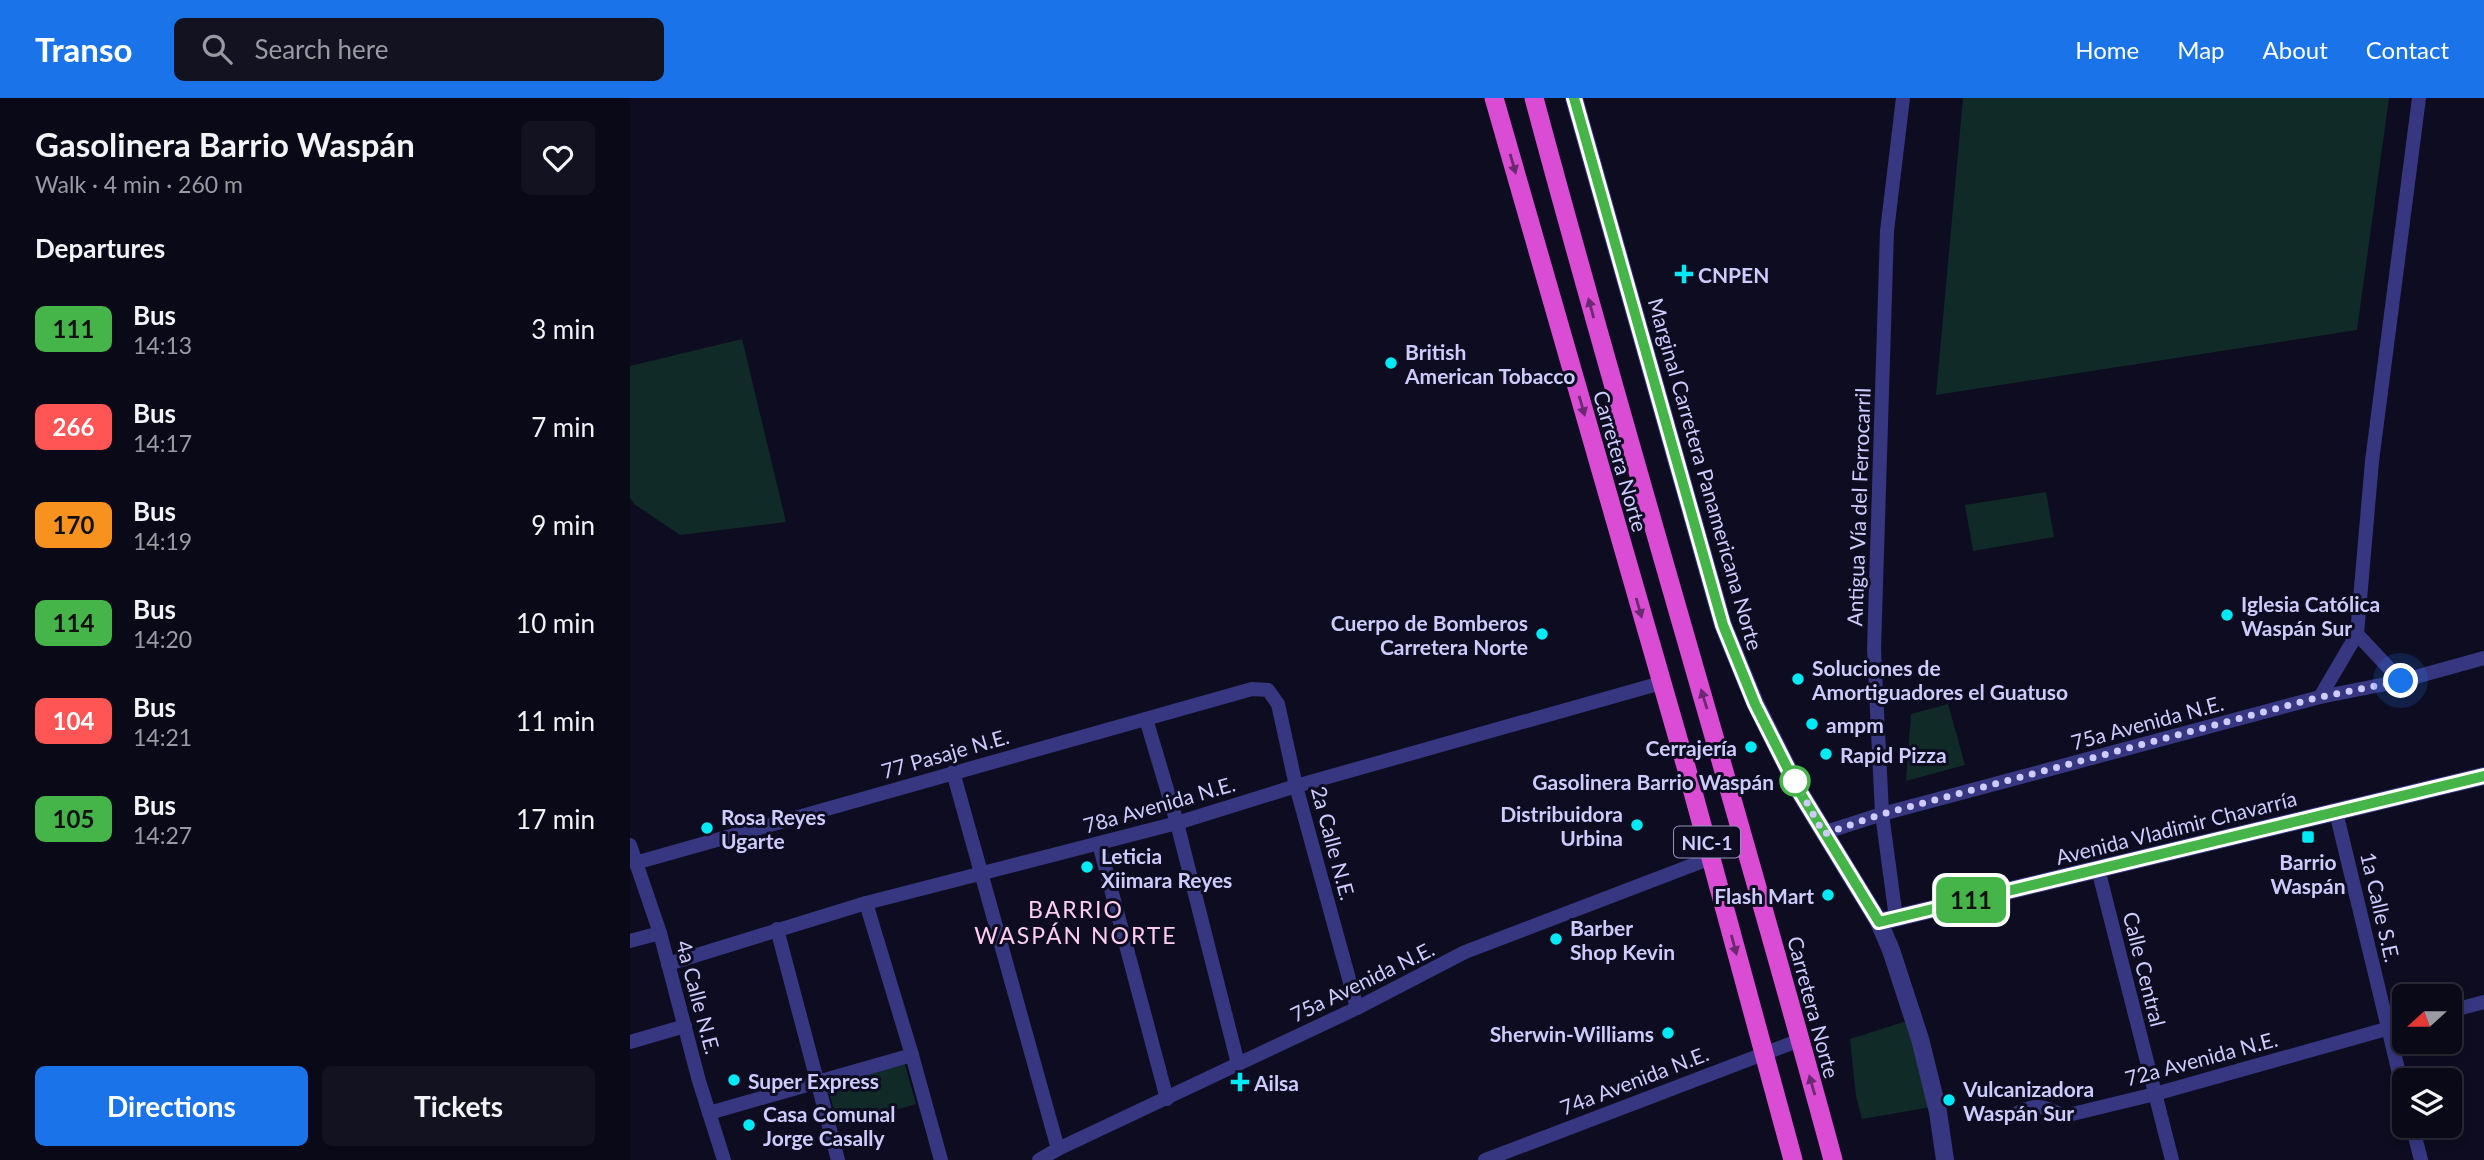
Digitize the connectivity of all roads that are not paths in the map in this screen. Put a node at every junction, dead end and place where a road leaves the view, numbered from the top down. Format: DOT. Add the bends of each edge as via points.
graph roads {
  1 [pos="1494,98"];
  2 [pos="1534,98"];
  3 [pos="1574,98"];
  4 [pos="1903,98"];
  5 [pos="2419,98"];
  6 [pos="2357,634"];
  7 [pos="2484,658"];
  8 [pos="2401,681"];
  9 [pos="1661,683"];
  10 [pos="1268,690"];
  11 [pos="2320,697"];
  12 [pos="1146,719"];
  13 [pos="953,772"];
  14 [pos="2484,776"];
  15 [pos="1296,786"];
  16 [pos="2336,811"];
  17 [pos="1882,814"];
  18 [pos="1177,823"];
  19 [pos="1824,834"];
  20 [pos="1099,844"];
  21 [pos="630,845"];
  22 [pos="1711,858"];
  23 [pos="633,862"];
  24 [pos="2098,869"];
  25 [pos="983,873"];
  26 [pos="866,903"];
  27 [pos="1896,918"];
  28 [pos="1879,922"];
  29 [pos="777,929"];
  30 [pos="660,933"];
  31 [pos="630,941"];
  32 [pos="668,964"];
  33 [pos="2484,1002"];
  34 [pos="1357,1008"];
  35 [pos="2462,1008"];
  36 [pos="685,1026"];
  37 [pos="2392,1027"];
  38 [pos="2388,1028"];
  39 [pos="1800,1040"];
  40 [pos="630,1042"];
  41 [pos="1762,1053"];
  42 [pos="912,1055"];
  43 [pos="1238,1064"];
  44 [pos="2398,1068"];
  45 [pos="817,1082"];
  46 [pos="2155,1094"];
  47 [pos="1167,1099"];
  48 [pos="709,1113"];
  49 [pos="2010,1117"];
  50 [pos="2415,1138"];
  51 [pos="1058,1149"];
  52 [pos="1790,1152"];
  53 [pos="1492,1159"];
  54 [pos="724,1160"];
  55 [pos="838,1160"];
  56 [pos="941,1160"];
  57 [pos="1039,1160"];
  58 [pos="1833,1160"];
  59 [pos="1945,1160"];
  60 [pos="2172,1160"];
  61 [pos="2421,1160"];
  1 -- 9 [label="highway, Carretera Norte / NIC-1, one-way"];
  39 -- 2 [label="highway, Carretera Norte / NIC-1, one-way"];
  3 -- 19 [label="street, Marginal Carretera Panamericana Norte" via="1723,625 1755,704"];
  4 -- 17 [label="street, Antigua Vía del Ferrocarril" via="1887,231 1875,635"];
  5 -- 6 [label="street" via="2372,461"];
  6 -- 8 [label="street"];
  6 -- 11 [label="street"];
  7 -- 8 [label="street, 75a Avenida N.E."];
  8 -- 11 [label="street, 75a Avenida N.E."];
  9 -- 15 [label="street, 78a Avenida N.E."];
  9 -- 22 [label="highway, Carretera Norte / NIC-1"];
  10 -- 12 [label="street, 77 Pasaje N.E." via="1252,689"];
  10 -- 15 [label="street, 2a Calle N.E." via="1278,704"];
  11 -- 17 [label="street, 75a Avenida N.E."];
  12 -- 13 [label="street, 77 Pasaje N.E."];
  12 -- 18 [label="street"];
  13 -- 23 [label="street, 77 Pasaje N.E."];
  13 -- 25 [label="street"];
  14 -- 16 [label="street, Avenida Vladimir Chavarría"];
  15 -- 18 [label="street, 78a Avenida N.E."];
  15 -- 34 [label="street, 2a Calle N.E."];
  16 -- 24 [label="street, Avenida Vladimir Chavarría"];
  16 -- 38 [label="street, 1a Calle S.E."];
  17 -- 19 [label="street, 75a Avenida N.E."];
  17 -- 27 [label="street, Antigua Vía del Ferrocarril"];
  18 -- 20 [label="street, 78a Avenida N.E."];
  18 -- 43 [label="street"];
  19 -- 28 [label="street, Marginal Carretera Panamericana Norte"];
  20 -- 25 [label="street, 78a Avenida N.E."];
  20 -- 47 [label="street"];
  21 -- 23 [label="street, 4a Calle N.E."];
  22 -- 34 [label="street, 75a Avenida N.E." via="1465,952"];
  22 -- 41 [label="highway, Carretera Norte / NIC-1, one-way"];
  23 -- 30 [label="street, 4a Calle N.E."];
  24 -- 27 [label="street, Avenida Vladimir Chavarría"];
  24 -- 46 [label="street, Calle Central"];
  25 -- 26 [label="street, 78a Avenida N.E."];
  25 -- 51 [label="street"];
  26 -- 29 [label="street, 78a Avenida N.E."];
  26 -- 42 [label="street"];
  27 -- 28 [label="street, Avenida Vladimir Chavarría"];
  28 -- 59 [label="street, Marginal Carretera Panamericana Norte" via="1920,1039"];
  29 -- 32 [label="street, 78a Avenida N.E."];
  29 -- 45 [label="street"];
  30 -- 31 [label="street"];
  30 -- 32 [label="street, 4a Calle N.E."];
  32 -- 36 [label="street, 4a Calle N.E."];
  33 -- 35 [label="street"];
  34 -- 43 [label="street, 75a Avenida N.E."];
  36 -- 40 [label="street"];
  36 -- 48 [label="street, 4a Calle N.E."];
  37 -- 38 [label="street, 72a Avenida N.E."];
  38 -- 44 [label="street, 1a Calle S.E."];
  38 -- 46 [label="street, 72a Avenida N.E."];
  39 -- 41 [label="street, 74a Avenida N.E."];
  58 -- 39 [label="highway, Carretera Norte / NIC-1, one-way"];
  41 -- 52 [label="highway, Carretera Norte / NIC-1"];
  41 -- 53 [label="street, 74a Avenida N.E."];
  42 -- 45 [label="street"];
  42 -- 56 [label="street"];
  43 -- 47 [label="street, 75a Avenida N.E."];
  45 -- 48 [label="street"];
  45 -- 55 [label="street"];
  46 -- 49 [label="street, 72a Avenida N.E." via="2064,1116 2045,1106 2033,1106"];
  46 -- 60 [label="street, Calle Central"];
  47 -- 51 [label="street, 75a Avenida N.E."];
  48 -- 54 [label="street, 4a Calle N.E."];
  50 -- 61 [label="street"];
  51 -- 57 [label="street, 75a Avenida N.E."];
}
